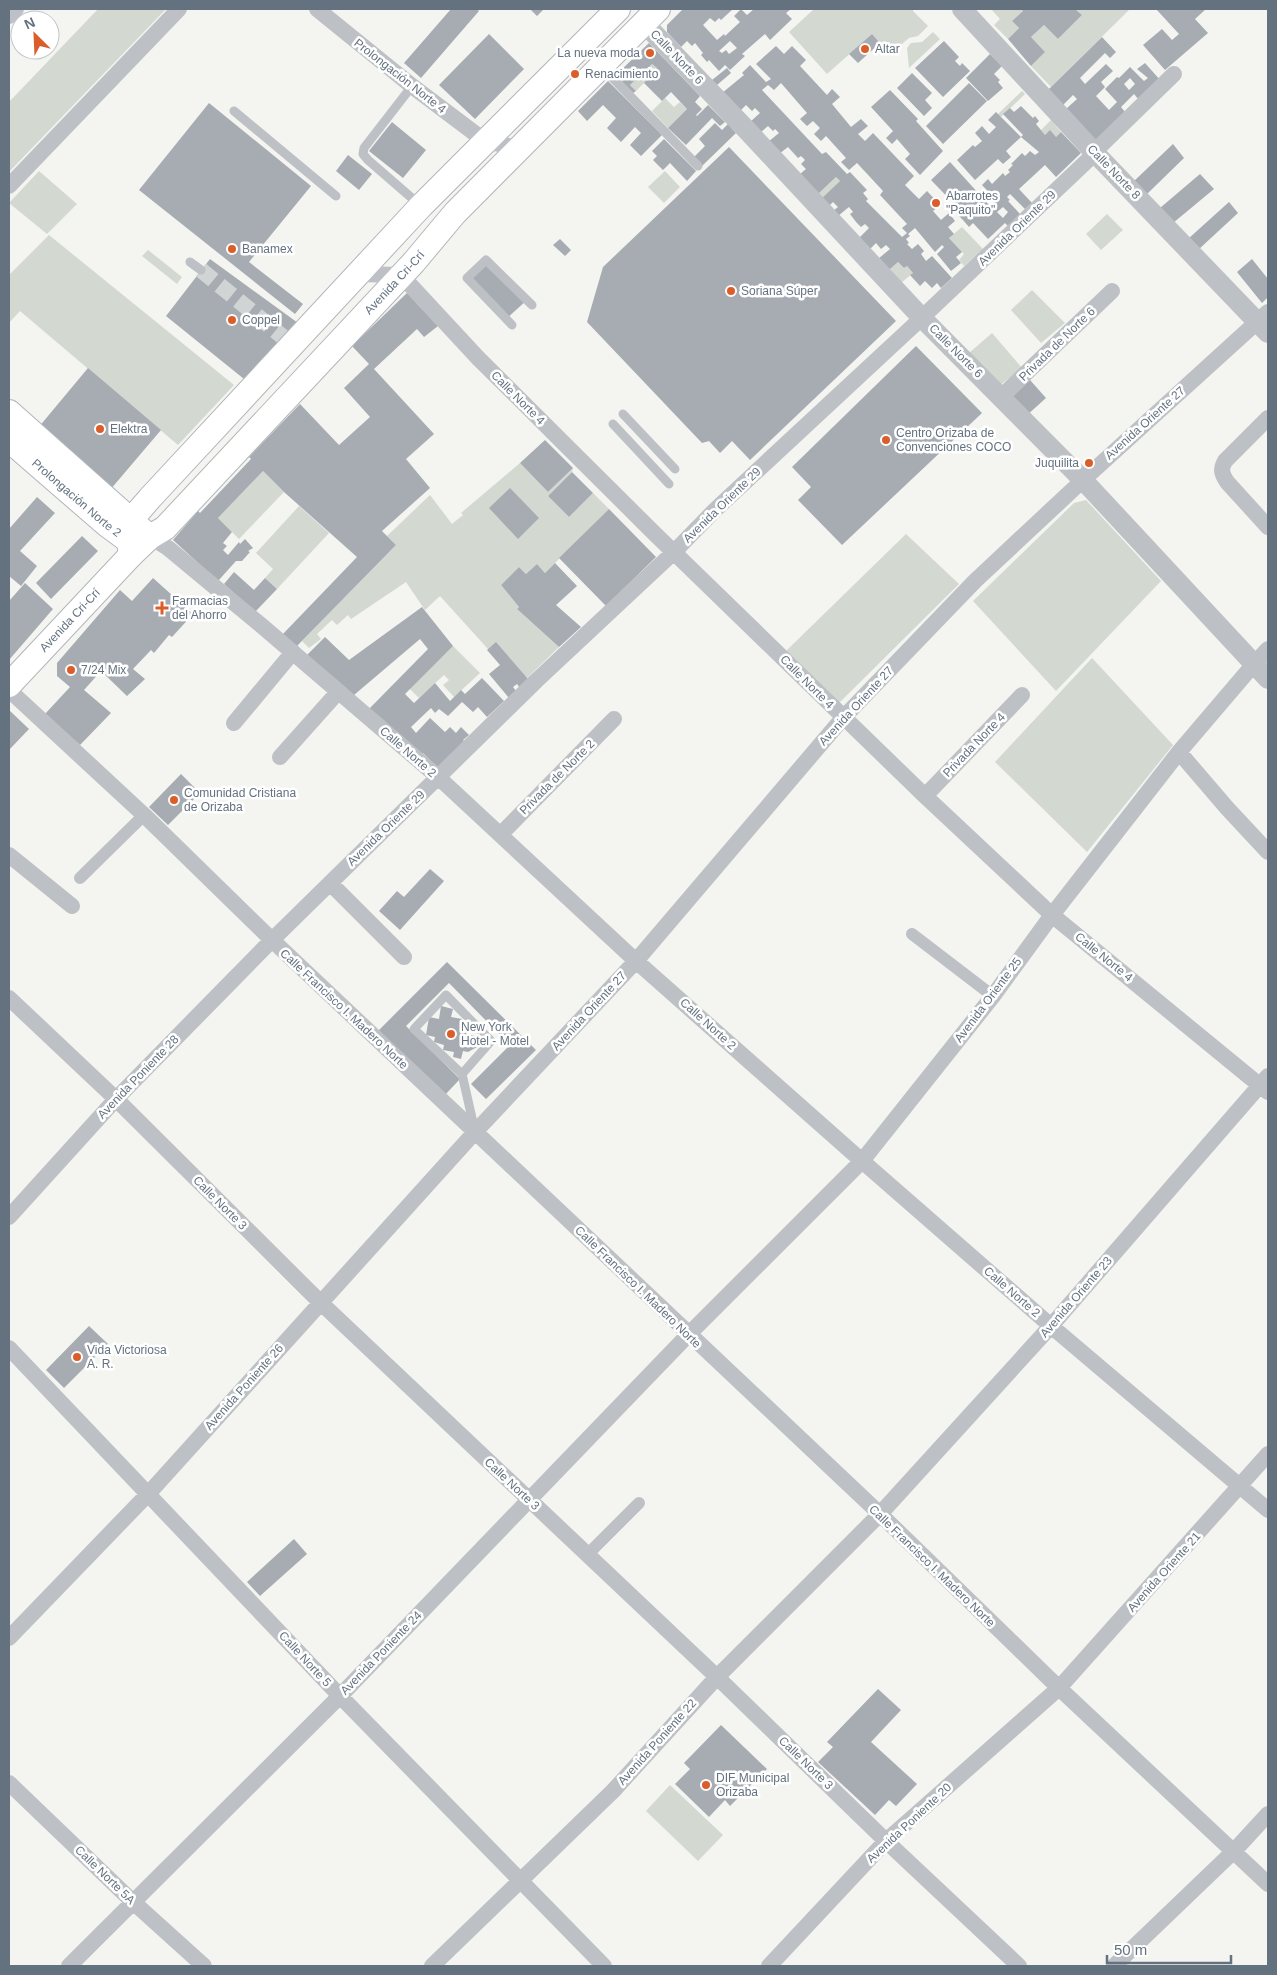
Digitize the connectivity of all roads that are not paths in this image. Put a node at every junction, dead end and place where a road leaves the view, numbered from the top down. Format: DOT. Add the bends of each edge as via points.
graph roads {
  1 [pos="16,9"];
  2 [pos="179,9"];
  3 [pos="317,9"];
  4 [pos="618,9"];
  5 [pos="962,9"];
  6 [pos="9,16"];
  7 [pos="651,16"];
  8 [pos="601,66"];
  9 [pos="1174,74"];
  10 [pos="412,86"];
  11 [pos="234,111"];
  12 [pos="485,141"];
  13 [pos="518,148"];
  14 [pos="1094,152"];
  15 [pos="698,166"];
  16 [pos="9,186"];
  17 [pos="336,196"];
  18 [pos="421,206"];
  19 [pos="190,262"];
  20 [pos="201,270"];
  21 [pos="358,274"];
  22 [pos="402,275"];
  23 [pos="1112,291"];
  24 [pos="532,305"];
  25 [pos="922,318"];
  26 [pos="1265,322"];
  27 [pos="512,325"];
  28 [pos="1001,397"];
  29 [pos="9,412"];
  30 [pos="623,414"];
  31 [pos="1268,418"];
  32 [pos="613,424"];
  33 [pos="9,440"];
  34 [pos="675,469"];
  35 [pos="1083,480"];
  36 [pos="669,484"];
  37 [pos="1268,527"];
  38 [pos="135,538"];
  39 [pos="674,552"];
  40 [pos="1268,649"];
  41 [pos="293,652"];
  42 [pos="1254,664"];
  43 [pos="1268,679"];
  44 [pos="9,685"];
  45 [pos="9,690"];
  46 [pos="338,692"];
  47 [pos="1022,695"];
  48 [pos="843,718"];
  49 [pos="614,719"];
  50 [pos="234,723"];
  51 [pos="1179,752"];
  52 [pos="280,758"];
  53 [pos="438,777"];
  54 [pos="925,796"];
  55 [pos="144,815"];
  56 [pos="501,834"];
  57 [pos="1268,852"];
  58 [pos="9,855"];
  59 [pos="80,878"];
  60 [pos="330,883"];
  61 [pos="72,906"];
  62 [pos="1052,915"];
  63 [pos="912,934"];
  64 [pos="272,940"];
  65 [pos="404,957"];
  66 [pos="636,961"];
  67 [pos="993,996"];
  68 [pos="9,998"];
  69 [pos="462,1074"];
  70 [pos="1266,1085"];
  71 [pos="116,1099"];
  72 [pos="475,1132"];
  73 [pos="862,1161"];
  74 [pos="9,1217"];
  75 [pos="320,1302"];
  76 [pos="1051,1326"];
  77 [pos="688,1335"];
  78 [pos="9,1348"];
  79 [pos="1268,1454"];
  80 [pos="1240,1488"];
  81 [pos="149,1493"];
  82 [pos="530,1500"];
  83 [pos="639,1503"];
  84 [pos="1268,1510"];
  85 [pos="880,1514"];
  86 [pos="587,1555"];
  87 [pos="9,1638"];
  88 [pos="717,1677"];
  89 [pos="1059,1688"];
  90 [pos="340,1696"];
  91 [pos="9,1783"];
  92 [pos="1268,1814"];
  93 [pos="886,1841"];
  94 [pos="1234,1851"];
  95 [pos="520,1879"];
  96 [pos="1268,1884"];
  97 [pos="132,1901"];
  98 [pos="69,1966"];
  99 [pos="204,1966"];
  100 [pos="432,1966"];
  101 [pos="604,1966"];
  102 [pos="769,1966"];
  103 [pos="1020,1966"];
  104 [pos="1114,1966"];
  1 -- 6 [label="street"];
  2 -- 16 [label="street"];
  3 -- 10 [label="street, Prolongación Norte 4"];
  4 -- 12 [label="main road, Avenida Cri-Crí"];
  5 -- 14 [label="street, Calle Norte 8"];
  7 -- 8 [label="main road, Avenida Cri-Crí"];
  7 -- 25 [label="street, Calle Norte 6" via="743,126"];
  8 -- 13 [label="main road, Avenida Cri-Crí"];
  8 -- 15 [label="lane"];
  9 -- 14 [label="street, Avenida Oriente 29"];
  10 -- 12 [label="street, Prolongación Norte 4"];
  10 -- 18 [label="lane" via="364,148 364,154"];
  11 -- 17 [label="lane"];
  12 -- 13 [label="street"];
  12 -- 18 [label="main road, Avenida Cri-Crí"];
  13 -- 22 [label="main road, Avenida Cri-Crí" via="455,213"];
  14 -- 25 [label="street, Avenida Oriente 29"];
  14 -- 26 [label="street, Calle Norte 8"];
  18 -- 21 [label="main road, Avenida Cri-Crí"];
  19 -- 20 [label="lane"];
  21 -- 22 [label="street"];
  21 -- 38 [label="main road, Avenida Cri-Crí" via="288,341"];
  22 -- 38 [label="main road, Avenida Cri-Crí" via="165,528"];
  22 -- 39 [label="street, Calle Norte 4" via="485,364"];
  23 -- 28 [label="street, Privada de Norte 6"];
  24 -- 27 [label="lane" via="486,260 467,278"];
  25 -- 28 [label="street, Calle Norte 6"];
  25 -- 39 [label="street, Avenida Oriente 29" via="702,522"];
  26 -- 35 [label="street, Avenida Oriente 27"];
  28 -- 35 [label="street, Calle Norte 6"];
  29 -- 38 [label="main road, Prolongación Norte 2"];
  30 -- 34 [label="lane"];
  31 -- 37 [label="street" via="1225,460 1221,468 1227,482"];
  32 -- 36 [label="lane"];
  33 -- 38 [label="main road, Prolongación Norte 2" via="106,524"];
  35 -- 42 [label="street, Calle Norte 6"];
  35 -- 48 [label="street, Avenida Oriente 27" via="976,582"];
  38 -- 41 [label="street, Calle Norte 2" via="168,548"];
  38 -- 44 [label="main road, Avenida Cri-Crí"];
  39 -- 48 [label="street, Calle Norte 4"];
  39 -- 53 [label="street, Avenida Oriente 29" via="536,680"];
  40 -- 42 [label="street, Avenida Oriente 25"];
  41 -- 46 [label="street, Calle Norte 2"];
  41 -- 50 [label="street"];
  42 -- 43 [label="street, Calle Norte 6"];
  42 -- 51 [label="street, Avenida Oriente 25"];
  45 -- 55 [label="street, Calle Francisco I. Madero Norte"];
  46 -- 52 [label="street"];
  46 -- 53 [label="street, Calle Norte 2"];
  47 -- 54 [label="street, Privada Norte 4"];
  48 -- 54 [label="street, Calle Norte 4"];
  48 -- 66 [label="street, Avenida Oriente 27"];
  49 -- 56 [label="street, Privada de Norte 2"];
  51 -- 57 [label="street"];
  51 -- 62 [label="street, Avenida Oriente 25"];
  53 -- 56 [label="street, Calle Norte 2"];
  53 -- 60 [label="street, Avenida Oriente 29"];
  54 -- 62 [label="street, Calle Norte 4"];
  55 -- 59 [label="street"];
  55 -- 64 [label="street, Calle Francisco I. Madero Norte"];
  56 -- 66 [label="street, Calle Norte 2"];
  58 -- 61 [label="street"];
  60 -- 64 [label="street, Avenida Oriente 29"];
  60 -- 65 [label="street"];
  62 -- 67 [label="street, Avenida Oriente 25"];
  62 -- 70 [label="street, Calle Norte 4"];
  63 -- 67 [label="street"];
  64 -- 71 [label="street, Avenida Poniente 28"];
  64 -- 72 [label="street, Calle Francisco I. Madero Norte"];
  66 -- 72 [label="street, Avenida Oriente 27"];
  66 -- 73 [label="street, Calle Norte 2"];
  67 -- 73 [label="street, Avenida Oriente 25"];
  68 -- 71 [label="street, Calle Norte 3"];
  69 -- 69 [label="lane" via="491,1041 446,995 414,1029"];
  69 -- 72 [label="lane"];
  70 -- 76 [label="street, Avenida Oriente 23"];
  71 -- 74 [label="street, Avenida Poniente 28"];
  71 -- 75 [label="street, Calle Norte 3"];
  72 -- 75 [label="street, Avenida Poniente 26"];
  72 -- 77 [label="street, Calle Francisco I. Madero Norte"];
  73 -- 76 [label="street, Calle Norte 2"];
  73 -- 77 [label="street, Avenida Oriente 25"];
  75 -- 81 [label="street, Avenida Poniente 26"];
  75 -- 82 [label="street, Calle Norte 3"];
  76 -- 80 [label="street, Calle Norte 2"];
  76 -- 85 [label="street, Avenida Oriente 23"];
  77 -- 82 [label="street, Avenida Poniente 24"];
  77 -- 85 [label="street, Calle Francisco I. Madero Norte"];
  78 -- 81 [label="street, Calle Norte 5"];
  79 -- 80 [label="street, Avenida Oriente 21"];
  80 -- 84 [label="street, Calle Norte 2"];
  80 -- 89 [label="street, Avenida Oriente 21"];
  81 -- 87 [label="street, Avenida Poniente 26"];
  81 -- 90 [label="street, Calle Norte 5"];
  82 -- 86 [label="street, Calle Norte 3"];
  82 -- 90 [label="street, Avenida Poniente 24"];
  83 -- 86 [label="street"];
  85 -- 88 [label="street, Avenida Poniente 22"];
  85 -- 89 [label="street, Calle Francisco I. Madero Norte"];
  86 -- 88 [label="street, Calle Norte 3"];
  88 -- 93 [label="street, Calle Norte 3"];
  88 -- 95 [label="street, Avenida Poniente 22" via="613,1791"];
  89 -- 93 [label="street, Avenida Poniente 20"];
  89 -- 94 [label="street, Calle Francisco I. Madero Norte"];
  90 -- 95 [label="street, Calle Norte 5"];
  90 -- 97 [label="street, Avenida Poniente 24"];
  91 -- 97 [label="street, Calle Norte 5A"];
  92 -- 94 [label="street"];
  93 -- 102 [label="street, Avenida Poniente 20"];
  93 -- 103 [label="street, Calle Norte 3"];
  94 -- 96 [label="street, Calle Francisco I. Madero Norte"];
  94 -- 104 [label="street"];
  95 -- 100 [label="street, Avenida Poniente 22"];
  95 -- 101 [label="street, Calle Norte 5"];
  97 -- 98 [label="street, Avenida Poniente 24"];
  97 -- 99 [label="street, Calle Norte 5A"];
}
